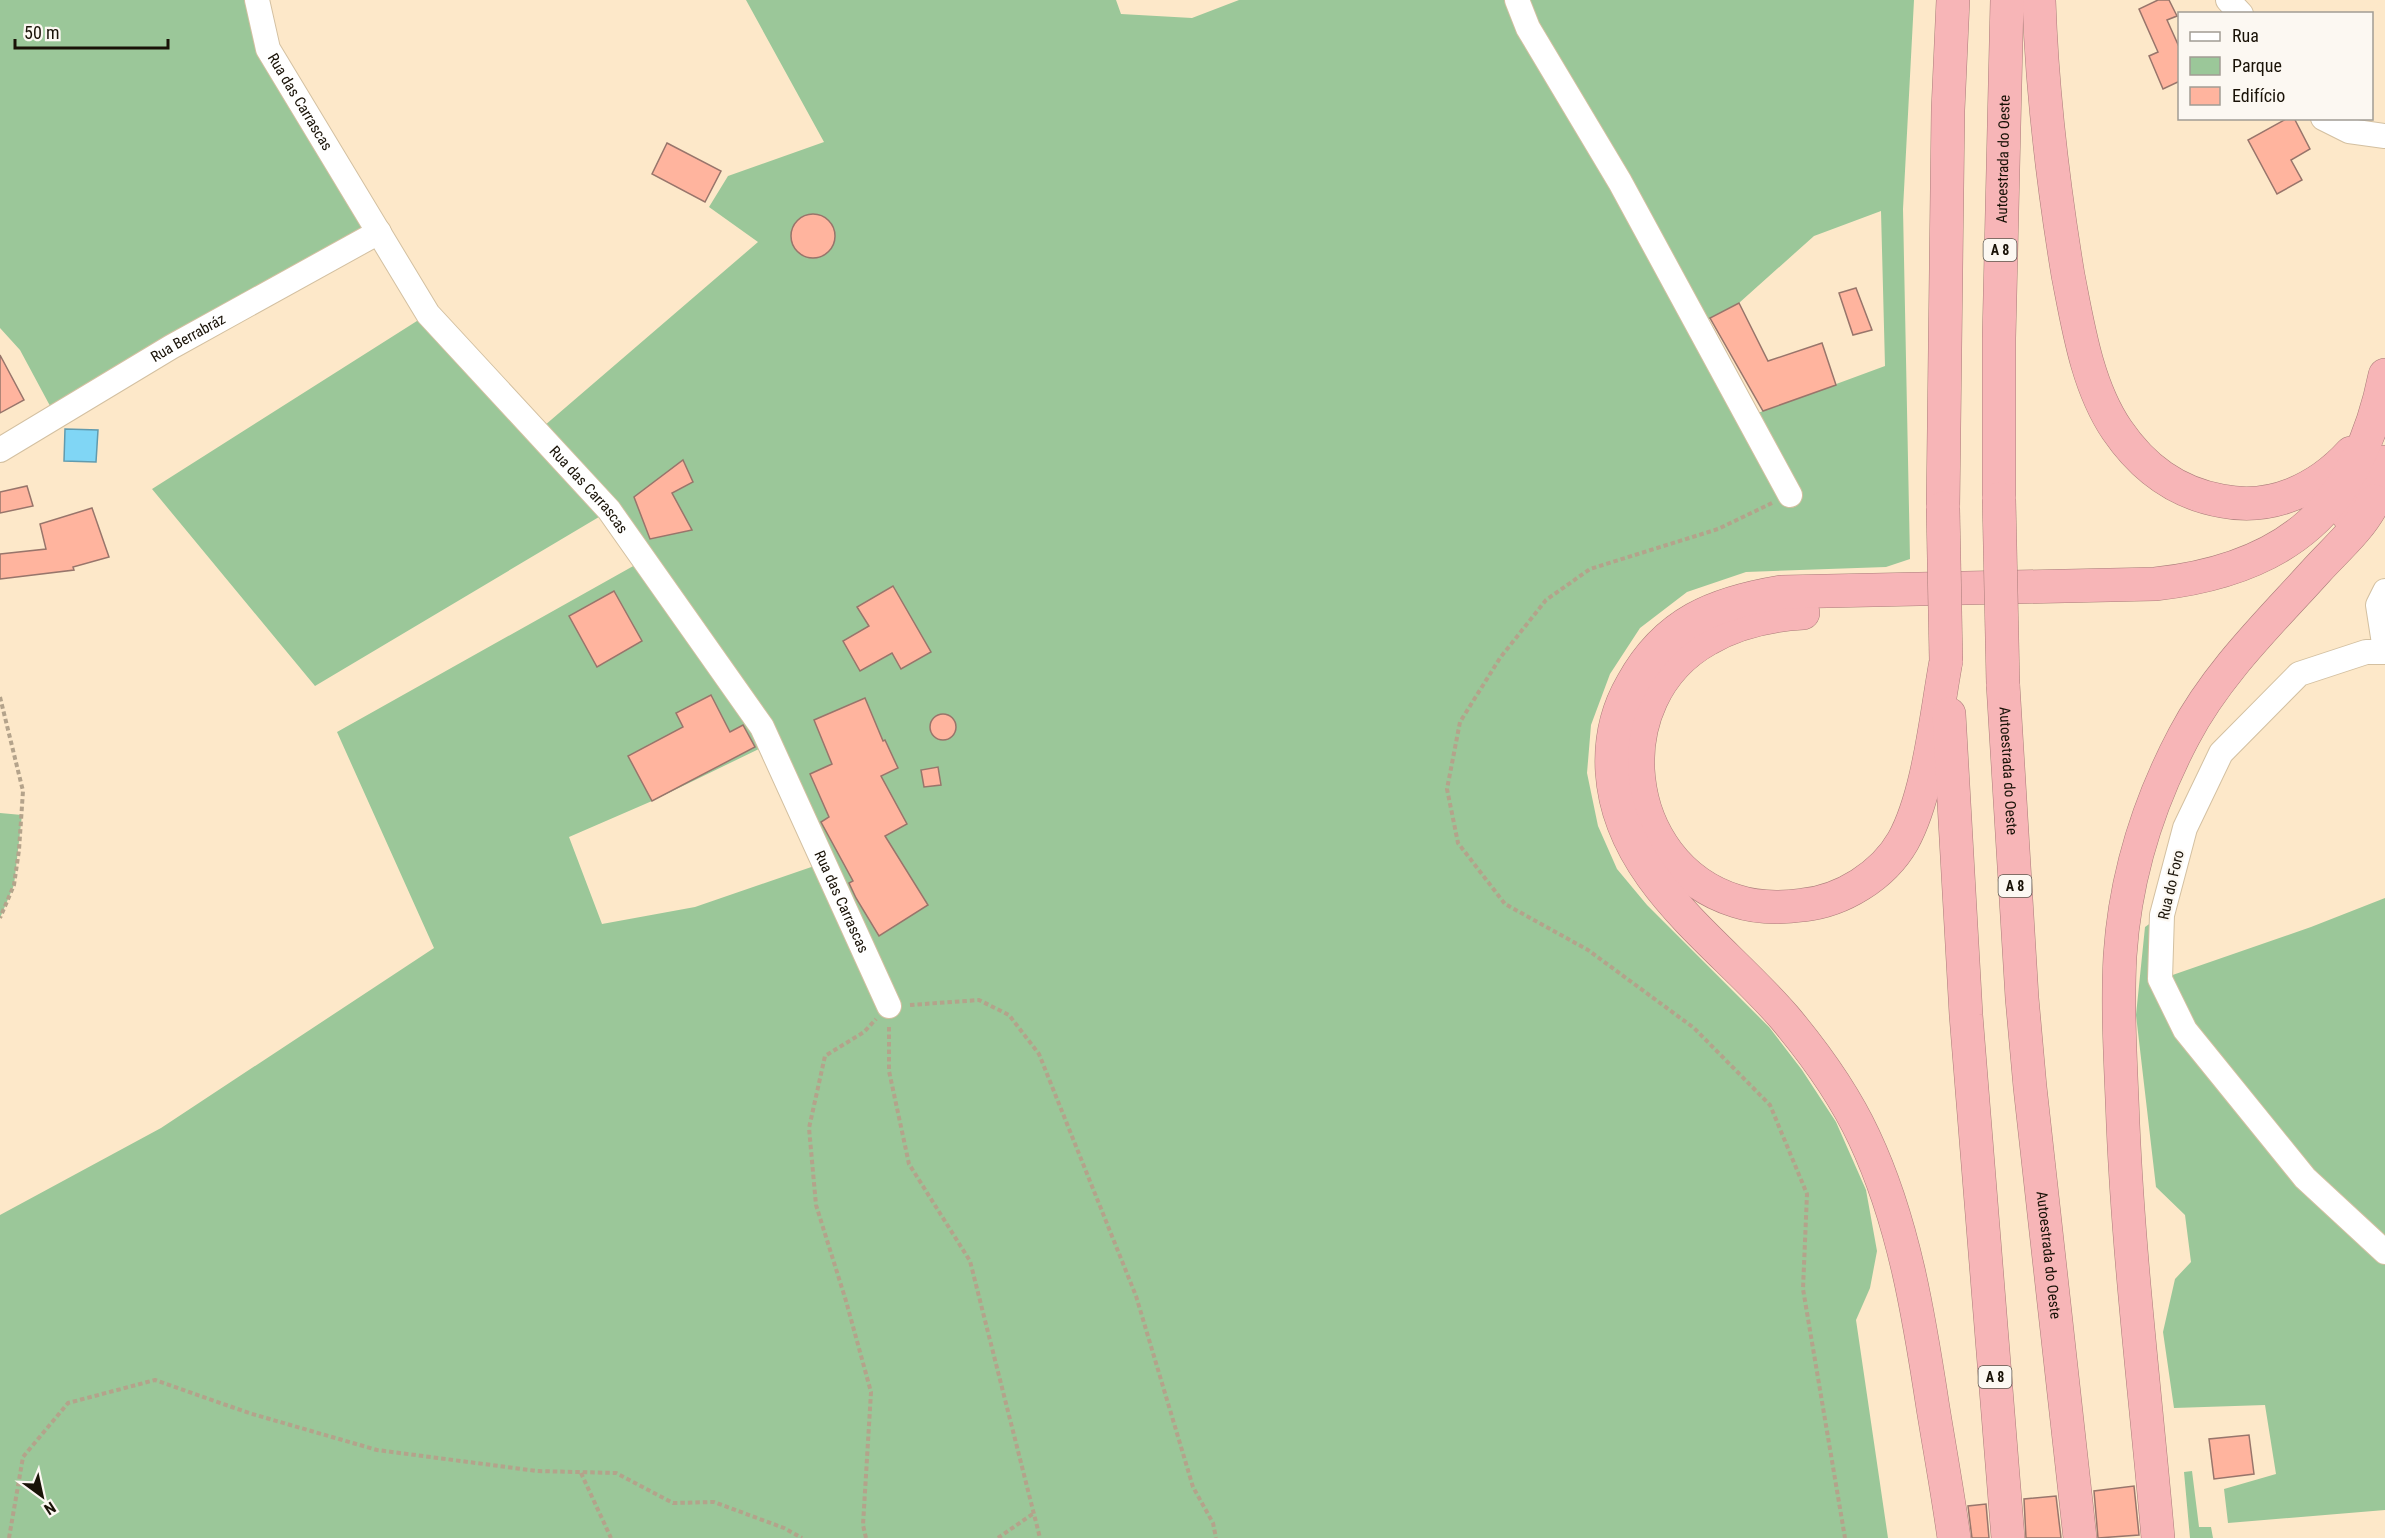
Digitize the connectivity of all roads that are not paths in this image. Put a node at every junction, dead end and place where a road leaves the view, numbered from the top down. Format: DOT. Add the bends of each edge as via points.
graph roads {
  1 [pos="257,0"];
  2 [pos="1517,0"];
  3 [pos="1953,0"];
  4 [pos="2007,0"];
  5 [pos="2039,0"];
  6 [pos="2228,0"];
  7 [pos="2239,12"];
  8 [pos="2326,120"];
  9 [pos="2385,136"];
  10 [pos="379,232"];
  11 [pos="2385,375"];
  12 [pos="2371,432"];
  13 [pos="0,450"];
  14 [pos="2385,462"];
  15 [pos="2385,478"];
  16 [pos="1790,495"];
  17 [pos="2385,591"];
  18 [pos="2385,651"];
  19 [pos="1946,661"];
  20 [pos="889,1006"];
  21 [pos="2385,1252"];
  22 [pos="1954,1538"];
  23 [pos="2008,1538"];
  24 [pos="2080,1538"];
  25 [pos="2158,1538"];
  1 -- 10 [label="street, Rua das Carrascas" via="268,49"];
  2 -- 16 [label="street" via="1528,28 1620,182"];
  3 -- 19 [label="highway, A 8, bridge" via="1943,508"];
  4 -- 24 [label="highway, Autoestrada do Oeste / A 8, bridge" via="1999,338 2002,684 2030,1087"];
  5 -- 12 [label="highway" via="2052,161 2073,303 2091,372 2115,428 2153,472 2176,487 2201,497 2252,504 2280,500 2312,487 2337,469"];
  6 -- 7 [label="street"];
  8 -- 9 [label="street" via="2349,131"];
  10 -- 13 [label="street, Rua Berrabráz" via="171,347"];
  10 -- 20 [label="street, Rua das Carrascas" via="428,314 609,510 762,727"];
  11 -- 12 [label="highway"];
  12 -- 22 [label="highway" via="2348,479 2313,521 2259,558 2227,571 2155,585 1781,592 1747,597 1687,623 1660,645 1625,695 1612,741 1613,792 1632,846 1668,896 1785,1018 1828,1074 1880,1173 1915,1298"];
  14 -- 19 [label="highway" via="2349,513 2303,556 2245,587 2212,597 2135,606 1787,614 1732,627 1706,639 1667,674 1643,718 1636,772 1642,802 1656,834 1672,858 1691,876 1735,901 1788,907 1815,904 1849,891 1886,863 1902,843 1916,814"];
  15 -- 25 [label="highway" via="2370,510 2250,644 2202,705 2167,771 2136,854 2123,925 2119,1013 2127,1202"];
  17 -- 18 [label="street" via="2379,605"];
  18 -- 21 [label="street, Rua do Foro" via="2366,652 2300,674 2221,753 2185,828 2162,915 2160,979 2185,1030 2305,1178"];
  19 -- 23 [label="highway, A 8" via="1966,1016"];
}
